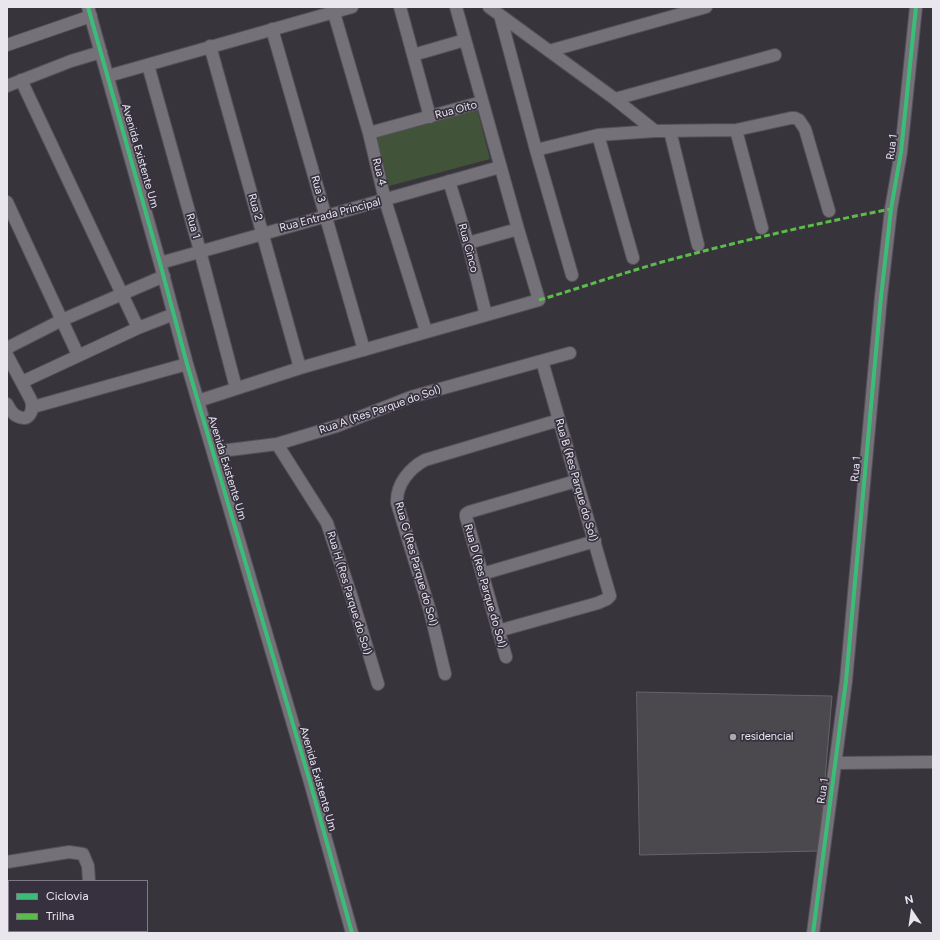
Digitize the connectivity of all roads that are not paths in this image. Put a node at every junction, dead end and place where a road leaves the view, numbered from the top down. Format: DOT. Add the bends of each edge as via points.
graph roads {
  1 [pos="352,7"];
  2 [pos="400,7"];
  3 [pos="456,7"];
  4 [pos="489,7"];
  5 [pos="706,7"];
  6 [pos="916,7"];
  7 [pos="90,12"];
  8 [pos="334,12"];
  9 [pos="500,15"];
  10 [pos="272,29"];
  11 [pos="464,40"];
  12 [pos="7,45"];
  13 [pos="210,46"];
  14 [pos="549,51"];
  15 [pos="101,52"];
  16 [pos="775,55"];
  17 [pos="414,56"];
  18 [pos="148,65"];
  19 [pos="108,76"];
  20 [pos="20,80"];
  21 [pos="7,86"];
  22 [pos="615,99"];
  23 [pos="482,102"];
  24 [pos="430,117"];
  25 [pos="736,130"];
  26 [pos="655,131"];
  27 [pos="670,131"];
  28 [pos="369,134"];
  29 [pos="598,135"];
  30 [pos="536,150"];
  31 [pos="500,166"];
  32 [pos="449,181"];
  33 [pos="385,200"];
  34 [pos="7,202"];
  35 [pos="829,211"];
  36 [pos="326,216"];
  37 [pos="762,228"];
  38 [pos="518,229"];
  39 [pos="263,234"];
  40 [pos="468,243"];
  41 [pos="698,246"];
  42 [pos="200,251"];
  43 [pos="633,258"];
  44 [pos="160,262"];
  45 [pos="572,275"];
  46 [pos="164,276"];
  47 [pos="122,293"];
  48 [pos="174,314"];
  49 [pos="486,315"];
  50 [pos="62,320"];
  51 [pos="138,328"];
  52 [pos="426,331"];
  53 [pos="7,348"];
  54 [pos="364,350"];
  55 [pos="570,353"];
  56 [pos="7,355"];
  57 [pos="78,355"];
  58 [pos="542,361"];
  59 [pos="187,364"];
  60 [pos="300,368"];
  61 [pos="22,382"];
  62 [pos="236,388"];
  63 [pos="198,401"];
  64 [pos="7,404"];
  65 [pos="33,407"];
  66 [pos="559,420"];
  67 [pos="277,444"];
  68 [pos="213,452"];
  69 [pos="576,481"];
  70 [pos="595,542"];
  71 [pos="482,574"];
  72 [pos="498,631"];
  73 [pos="506,657"];
  74 [pos="445,674"];
  75 [pos="378,684"];
  76 [pos="933,762"];
  77 [pos="836,763"];
  78 [pos="7,862"];
  79 [pos="89,880"];
  80 [pos="352,933"];
  81 [pos="813,933"];
  1 -- 8 [label="street"];
  2 -- 17 [label="street"];
  3 -- 11 [label="street"];
  4 -- 9 [label="street"];
  5 -- 14 [label="street"];
  6 -- 77 [label="street, Rua 1" via="901,152 891,208 881,297 856,582"];
  7 -- 12 [label="street"];
  7 -- 15 [label="street, Avenida Existente Um"];
  8 -- 10 [label="street"];
  8 -- 28 [label="street, Rua 4"];
  9 -- 14 [label="street"];
  9 -- 30 [label="street"];
  10 -- 13 [label="street"];
  10 -- 36 [label="street, Rua 3"];
  11 -- 17 [label="street"];
  11 -- 23 [label="street"];
  13 -- 18 [label="street"];
  13 -- 39 [label="street, Rua 2"];
  14 -- 22 [label="street"];
  15 -- 19 [label="street, Avenida Existente Um"];
  15 -- 20 [label="street"];
  16 -- 22 [label="street"];
  17 -- 24 [label="street"];
  18 -- 19 [label="street"];
  18 -- 42 [label="street, Rua 1"];
  19 -- 44 [label="street, Avenida Existente Um"];
  20 -- 21 [label="street"];
  20 -- 47 [label="street"];
  22 -- 26 [label="street"];
  23 -- 24 [label="street, Rua Oito"];
  23 -- 31 [label="street"];
  24 -- 28 [label="street, Rua Oito"];
  25 -- 27 [label="street"];
  25 -- 35 [label="street" via="785,119 799,120 805,129"];
  25 -- 37 [label="street"];
  26 -- 27 [label="street"];
  26 -- 29 [label="street"];
  27 -- 41 [label="street"];
  28 -- 33 [label="street, Rua 4"];
  29 -- 30 [label="street"];
  29 -- 43 [label="street"];
  30 -- 45 [label="street"];
  31 -- 32 [label="street, Rua Entrada Principal"];
  31 -- 38 [label="street"];
  32 -- 33 [label="street, Rua Entrada Principal"];
  32 -- 40 [label="street, Rua Cinco"];
  33 -- 36 [label="street, Rua Entrada Principal"];
  33 -- 52 [label="street, Rua 4"];
  34 -- 50 [label="street"];
  36 -- 39 [label="street, Rua Entrada Principal"];
  36 -- 54 [label="street, Rua 3"];
  38 -- 40 [label="street"];
  38 -- 49 [label="street" via="539,300"];
  39 -- 42 [label="street, Rua Entrada Principal"];
  39 -- 60 [label="street, Rua 2"];
  40 -- 49 [label="street, Rua Cinco"];
  42 -- 44 [label="street, Rua Entrada Principal"];
  42 -- 62 [label="street, Rua 1"];
  44 -- 46 [label="street, Avenida Existente Um"];
  46 -- 47 [label="street"];
  46 -- 48 [label="street, Avenida Existente Um"];
  47 -- 50 [label="street"];
  47 -- 51 [label="street"];
  48 -- 51 [label="street"];
  48 -- 59 [label="street, Avenida Existente Um"];
  49 -- 52 [label="street"];
  50 -- 53 [label="street"];
  50 -- 57 [label="street"];
  51 -- 57 [label="street"];
  52 -- 54 [label="street"];
  54 -- 60 [label="street"];
  55 -- 58 [label="street, Rua A (Res Parque do Sol)"];
  56 -- 61 [label="street"];
  57 -- 61 [label="street"];
  58 -- 66 [label="street, Rua B (Res Parque do Sol)"];
  58 -- 67 [label="street, Rua A (Res Parque do Sol)" via="411,397 337,426"];
  59 -- 63 [label="street, Avenida Existente Um"];
  59 -- 65 [label="street"];
  60 -- 62 [label="street"];
  61 -- 65 [label="street"];
  62 -- 63 [label="street"];
  63 -- 68 [label="street, Avenida Existente Um"];
  64 -- 65 [label="street" via="11,412 23,418 29,416"];
  66 -- 69 [label="street, Rua B (Res Parque do Sol)"];
  66 -- 74 [label="street, Rua G (Res Parque do Sol)" via="425,460 411,470 399,488 397,503 430,611"];
  67 -- 68 [label="street, Rua A (Res Parque do Sol)"];
  67 -- 75 [label="street, Rua H (Res Parque do Sol)" via="327,523"];
  68 -- 80 [label="street, Avenida Existente Um"];
  69 -- 70 [label="street, Rua B (Res Parque do Sol)"];
  69 -- 71 [label="street, Rua D (Res Parque do Sol)" via="466,514"];
  70 -- 71 [label="street"];
  70 -- 72 [label="street, Rua B (Res Parque do Sol)" via="608,598"];
  71 -- 72 [label="street, Rua D (Res Parque do Sol)"];
  72 -- 73 [label="street, Rua D (Res Parque do Sol)"];
  76 -- 77 [label="street"];
  77 -- 81 [label="street, Rua 1"];
  78 -- 79 [label="street" via="69,852 82,854 88,866"];
}
